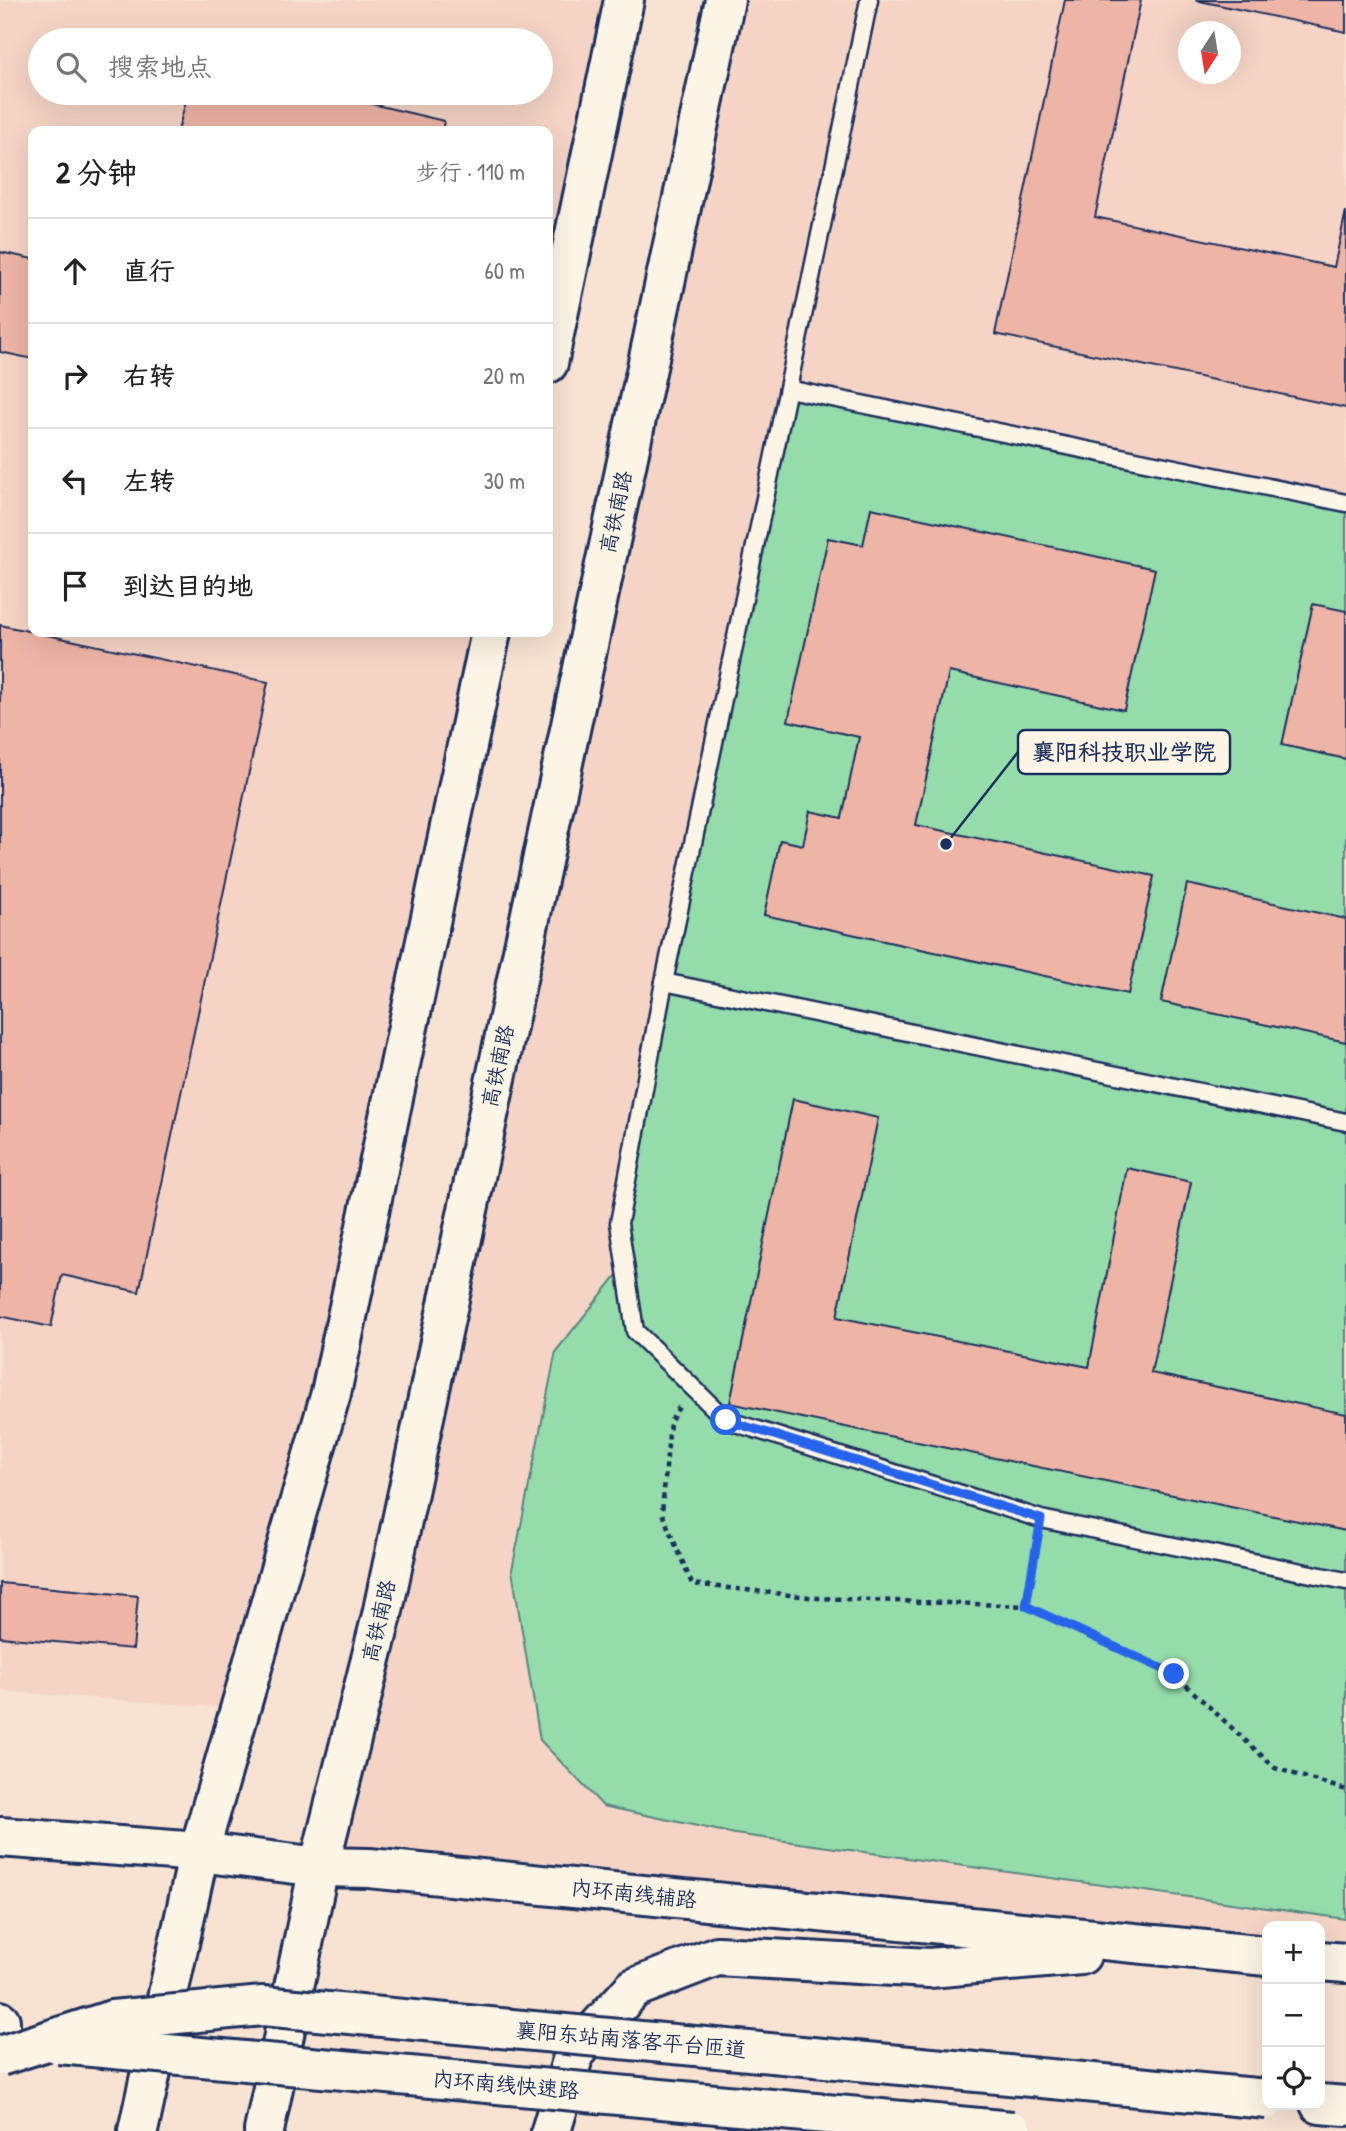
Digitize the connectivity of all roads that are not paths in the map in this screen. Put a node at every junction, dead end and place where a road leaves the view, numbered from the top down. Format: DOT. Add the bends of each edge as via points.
graph roads {
  1 [pos="624,0"];
  2 [pos="725,0"];
  3 [pos="869,0"];
  4 [pos="553,339"];
  5 [pos="788,389"];
  6 [pos="1346,503"];
  7 [pos="490,637"];
  8 [pos="664,982"];
  9 [pos="1346,1122"];
  10 [pos="1346,1581"];
  11 [pos="0,1837"];
  12 [pos="199,1852"];
  13 [pos="318,1867"];
  14 [pos="1177,1947"];
  15 [pos="1262,1956"];
  16 [pos="1325,1961"];
  17 [pos="1346,1963"];
  18 [pos="0,2021"];
  19 [pos="0,2027"];
  20 [pos="0,2039"];
  21 [pos="0,2056"];
  22 [pos="1262,2099"];
  23 [pos="1325,2104"];
  24 [pos="1346,2106"];
  25 [pos="138,2131"];
  26 [pos="264,2131"];
  27 [pos="551,2131"];
  28 [pos="1012,2131"];
  1 -- 4 [label="main road"];
  2 -- 13 [label="main road, 高铁南路" via="384,1601"];
  3 -- 5 [label="lane"];
  5 -- 6 [label="lane"];
  5 -- 8 [label="lane"];
  7 -- 12 [label="main road" via="331,1393"];
  8 -- 9 [label="lane"];
  8 -- 10 [label="lane" via="620,1223 635,1331 726,1420 1041,1519"];
  11 -- 12 [label="main road, 内环南线辅路"];
  12 -- 13 [label="main road, 内环南线辅路"];
  12 -- 25 [label="main road"];
  13 -- 14 [label="main road, 内环南线辅路" via="369,1868"];
  13 -- 26 [label="main road, 高铁南路"];
  14 -- 15 [label="main road, 内环南线辅路"];
  14 -- 27 [label="main road" via="929,1968 717,1956 634,1988 574,2054"];
  16 -- 17 [label="main road"];
  18 -- 19 [label="main road"];
  20 -- 28 [label="main road, 内环南线快速路, bridge"];
  21 -- 22 [label="main road, 襄阳东站南落客平台匝道, bridge" via="112,2020 263,2006"];
  23 -- 24 [label="main road"];
}
